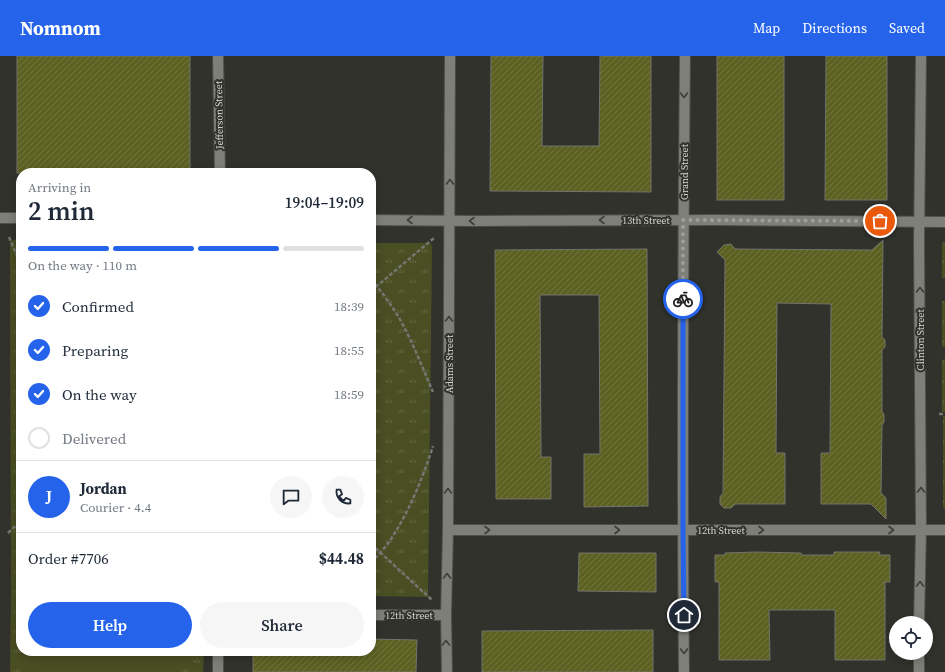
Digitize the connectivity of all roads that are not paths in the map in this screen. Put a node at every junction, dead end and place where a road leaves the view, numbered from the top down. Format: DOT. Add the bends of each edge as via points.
graph roads {
  1 [pos="218,56"];
  2 [pos="450,56"];
  3 [pos="685,56"];
  4 [pos="921,56"];
  5 [pos="220,168"];
  6 [pos="0,218"];
  7 [pos="16,218"];
  8 [pos="376,220"];
  9 [pos="683,220"];
  10 [pos="449,221"];
  11 [pos="919,222"];
  12 [pos="945,222"];
  13 [pos="921,529"];
  14 [pos="448,530"];
  15 [pos="683,530"];
  16 [pos="945,530"];
  17 [pos="376,615"];
  18 [pos="446,615"];
  19 [pos="919,616"];
  20 [pos="218,656"];
  21 [pos="919,660"];
  22 [pos="218,672"];
  23 [pos="447,672"];
  24 [pos="684,672"];
  25 [pos="919,672"];
  1 -- 5 [label="street, Jefferson Street"];
  10 -- 2 [label="street, Adams Street, one-way"];
  3 -- 9 [label="street, Grand Street, one-way"];
  4 -- 11 [label="street, Clinton Street"];
  6 -- 7 [label="street"];
  10 -- 8 [label="street, 13th Street, one-way"];
  9 -- 10 [label="street, 13th Street, one-way"];
  9 -- 11 [label="street, 13th Street"];
  9 -- 15 [label="street, Grand Street"];
  14 -- 10 [label="street, Adams Street, one-way"];
  11 -- 12 [label="street, 13th Street"];
  13 -- 11 [label="street, Clinton Street, one-way"];
  15 -- 13 [label="street, 12th Street, one-way"];
  13 -- 16 [label="street, 12th Street"];
  19 -- 13 [label="street, Clinton Street, one-way"];
  14 -- 15 [label="street, 12th Street, one-way"];
  18 -- 14 [label="street, Adams Street, one-way"];
  15 -- 24 [label="street, Grand Street, one-way"];
  17 -- 18 [label="street, 12th Street"];
  23 -- 18 [label="street, Adams Street, one-way"];
  20 -- 22 [label="street"];
  21 -- 25 [label="street"];
}
